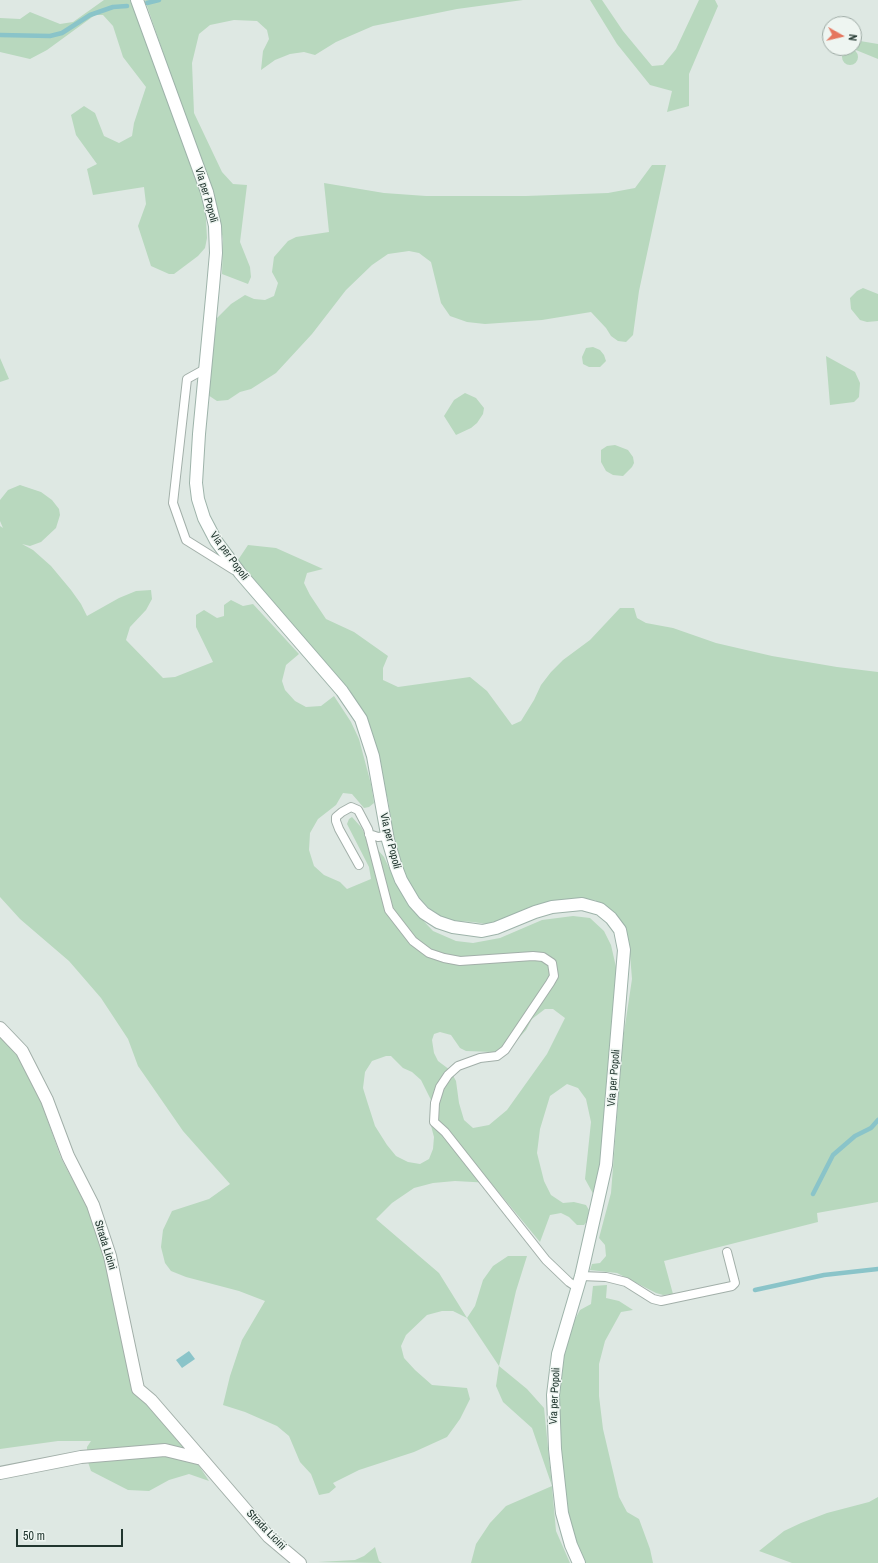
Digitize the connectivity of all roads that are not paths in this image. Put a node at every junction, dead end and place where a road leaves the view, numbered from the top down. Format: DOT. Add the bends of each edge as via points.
graph roads {
  1 [pos="137,0"];
  2 [pos="205,369"];
  3 [pos="240,573"];
  4 [pos="369,834"];
  5 [pos="387,836"];
  6 [pos="359,866"];
  7 [pos="0,1028"];
  8 [pos="727,1252"];
  9 [pos="581,1276"];
  10 [pos="578,1288"];
  11 [pos="202,1459"];
  12 [pos="0,1473"];
  13 [pos="300,1563"];
  14 [pos="580,1563"];
  1 -- 2 [label="main road, Via per Popoli" via="212,208 216,252"];
  2 -- 3 [label="main road, Via per Popoli" via="197,464 198,498 204,518 216,541"];
  2 -- 3 [label="lane" via="187,379 173,503 186,540"];
  3 -- 5 [label="main road, Via per Popoli" via="342,691 360,719 373,756"];
  4 -- 5 [label="lane"];
  4 -- 6 [label="lane" via="364,820 355,807 336,817 339,829"];
  4 -- 10 [label="lane" via="389,910 413,941 429,953 460,961 534,956 543,957 552,963 552,979 505,1050 497,1056 480,1058 458,1066 448,1075 440,1087 435,1103 434,1122 445,1132 546,1260"];
  5 -- 9 [label="main road, Via per Popoli" via="401,880 414,902 424,914 438,922 482,931 552,907 582,904 600,909 612,918 620,930 624,950 610,1139 603,1184"];
  7 -- 11 [label="main road, Strada Licini" via="22,1051 47,1100 68,1156 93,1205 110,1256 138,1390 151,1400"];
  8 -- 9 [label="lane" via="735,1283 732,1286 661,1301 653,1299 626,1282 606,1277"];
  9 -- 10 [label="main road, Via per Popoli"];
  10 -- 14 [label="main road, Via per Popoli" via="558,1354 553,1417 562,1513 571,1545"];
  11 -- 12 [label="main road" via="165,1450 81,1457"];
  11 -- 13 [label="main road, Strada Licini" via="269,1537"];
}
